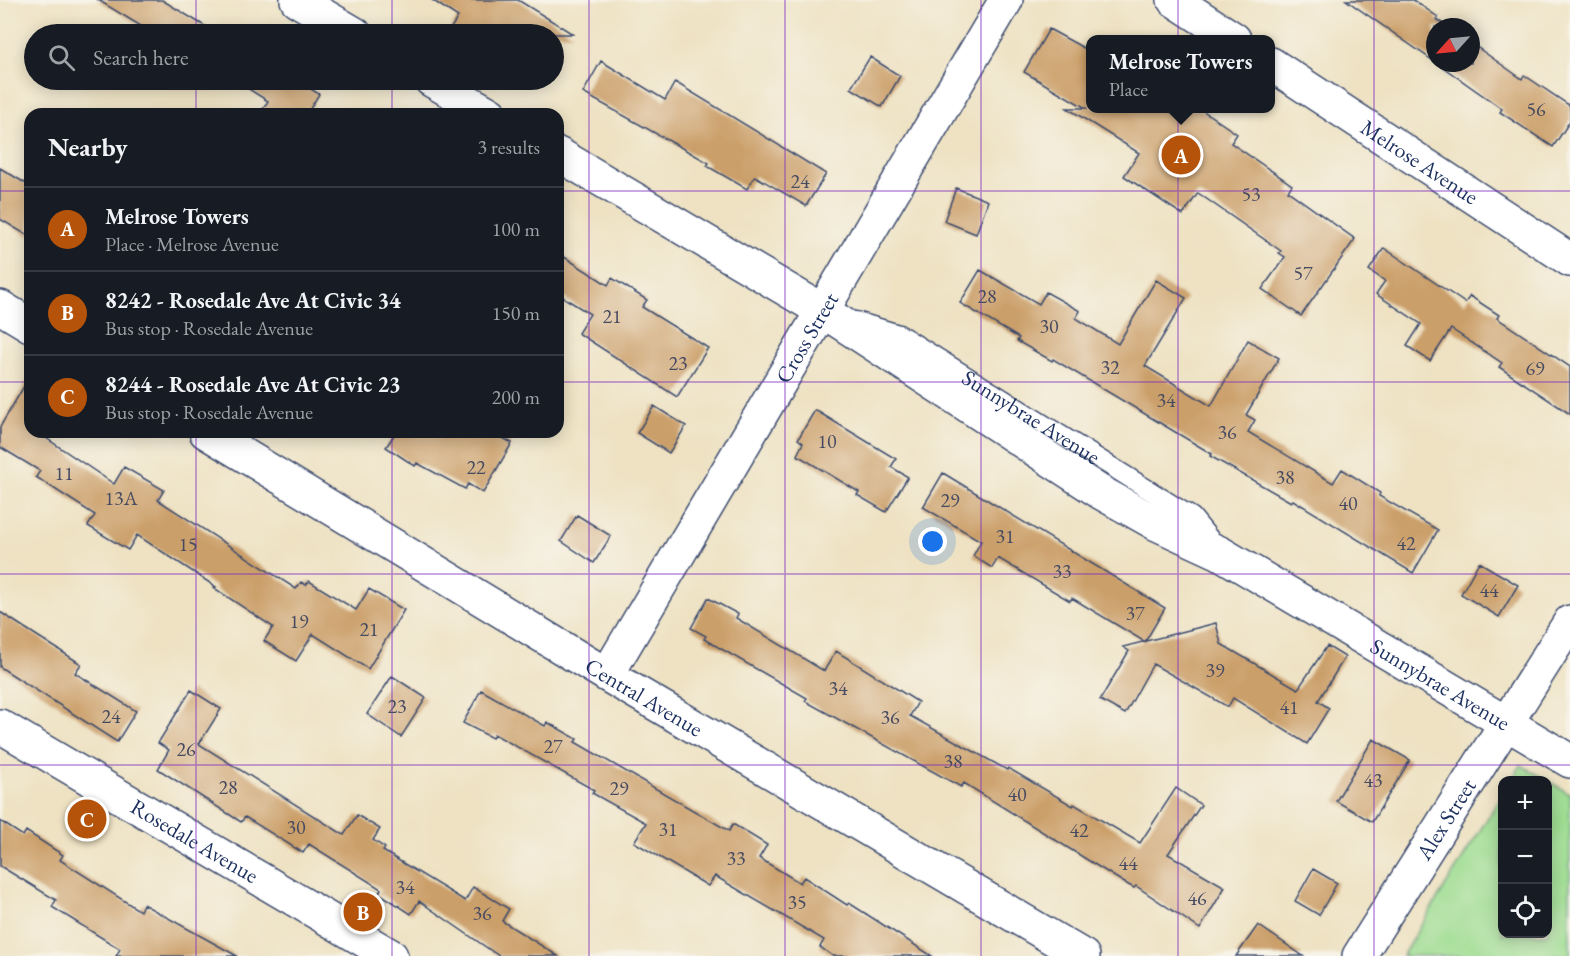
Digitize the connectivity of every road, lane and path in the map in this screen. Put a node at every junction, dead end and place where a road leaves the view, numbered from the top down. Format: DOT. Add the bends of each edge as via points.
graph roads {
  1 [pos="297,0"];
  2 [pos="1006,0"];
  3 [pos="1174,0"];
  4 [pos="338,24"];
  5 [pos="1228,35"];
  6 [pos="1275,67"];
  7 [pos="448,90"];
  8 [pos="480,108"];
  9 [pos="564,158"];
  10 [pos="1570,260"];
  11 [pos="0,307"];
  12 [pos="823,311"];
  13 [pos="24,321"];
  14 [pos="216,438"];
  15 [pos="1570,622"];
  16 [pos="607,675"];
  17 [pos="1505,723"];
  18 [pos="0,726"];
  19 [pos="1570,761"];
  20 [pos="391,956"];
  21 [pos="1083,956"];
  22 [pos="1359,956"];
  1 -- 4 [label="street"];
  2 -- 12 [label="street, Cross Street"];
  3 -- 5 [label="street"];
  6 -- 10 [label="street, Melrose Avenue"];
  7 -- 8 [label="street"];
  9 -- 12 [label="street, Sunnybrae Avenue"];
  11 -- 13 [label="street"];
  12 -- 16 [label="street, Cross Street"];
  12 -- 17 [label="street, Sunnybrae Avenue" via="1100,492 1220,553"];
  14 -- 16 [label="street, Central Avenue"];
  15 -- 17 [label="street, Alex Street"];
  16 -- 21 [label="street, Central Avenue"];
  17 -- 19 [label="street, Sunnybrae Avenue"];
  17 -- 22 [label="street, Alex Street"];
  18 -- 20 [label="street, Rosedale Avenue"];
}
